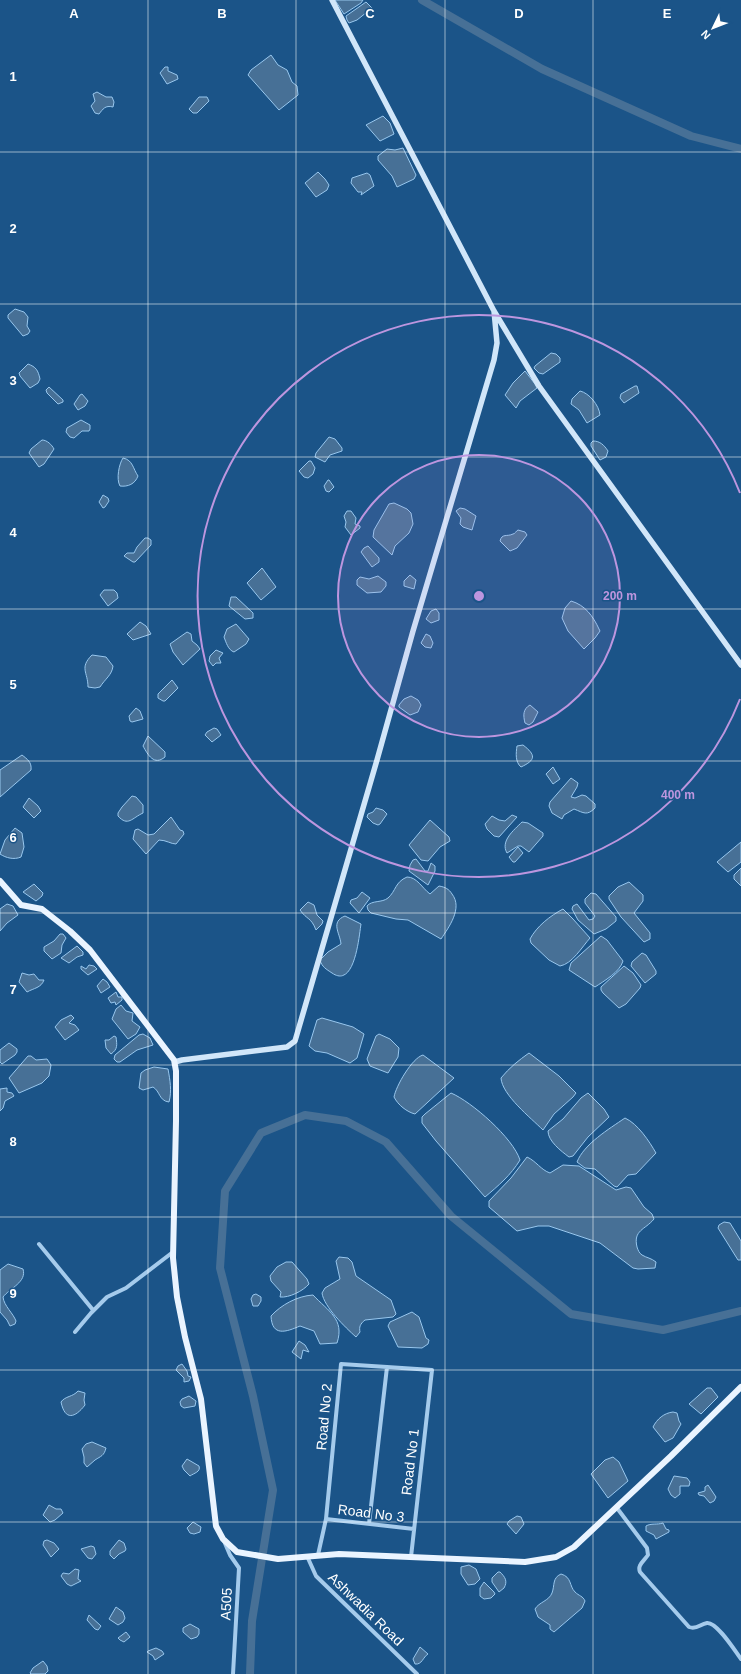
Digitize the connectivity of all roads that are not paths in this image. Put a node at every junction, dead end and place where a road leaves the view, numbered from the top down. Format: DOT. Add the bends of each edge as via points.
graph roads {
  1 [pos="332,0"];
  2 [pos="494,311"];
  3 [pos="741,665"];
  4 [pos="0,881"];
  5 [pos="175,1062"];
  6 [pos="39,1244"];
  7 [pos="173,1252"];
  8 [pos="93,1310"];
  9 [pos="75,1332"];
  10 [pos="387,1367"];
  11 [pos="741,1386"];
  12 [pos="617,1508"];
  13 [pos="326,1519"];
  14 [pos="369,1524"];
  15 [pos="414,1529"];
  16 [pos="223,1539"];
  17 [pos="318,1555"];
  18 [pos="307,1556"];
  19 [pos="411,1557"];
  20 [pos="741,1659"];
  21 [pos="233,1674"];
  22 [pos="417,1674"];
  1 -- 2 [label="main road"];
  2 -- 3 [label="main road" via="539,386"];
  2 -- 5 [label="main road" via="497,343 494,360 415,623 295,1042 288,1047"];
  4 -- 5 [label="main road" via="21,905 42,909 90,950"];
  5 -- 7 [label="main road"];
  6 -- 8 [label="street"];
  7 -- 8 [label="street" via="126,1288 107,1297"];
  7 -- 16 [label="main road" via="183,1331 201,1399 216,1526"];
  8 -- 9 [label="street"];
  10 -- 13 [label="street, Road No 2" via="340,1364"];
  10 -- 14 [label="street"];
  10 -- 15 [label="street, Road No 1" via="432,1370"];
  11 -- 12 [label="main road"];
  12 -- 19 [label="main road" via="574,1547 556,1557 526,1562"];
  12 -- 20 [label="street" via="647,1548 648,1555 638,1568 640,1572 689,1627 696,1628 712,1623"];
  13 -- 14 [label="street, Road No 3"];
  13 -- 17 [label="street"];
  14 -- 15 [label="street, Road No 3"];
  15 -- 19 [label="street, Road No 1"];
  16 -- 18 [label="main road" via="237,1552 278,1559"];
  16 -- 21 [label="street, A505" via="239,1568"];
  17 -- 18 [label="main road"];
  17 -- 19 [label="main road"];
  18 -- 22 [label="street, Ashwadia Road" via="316,1576"];
}
